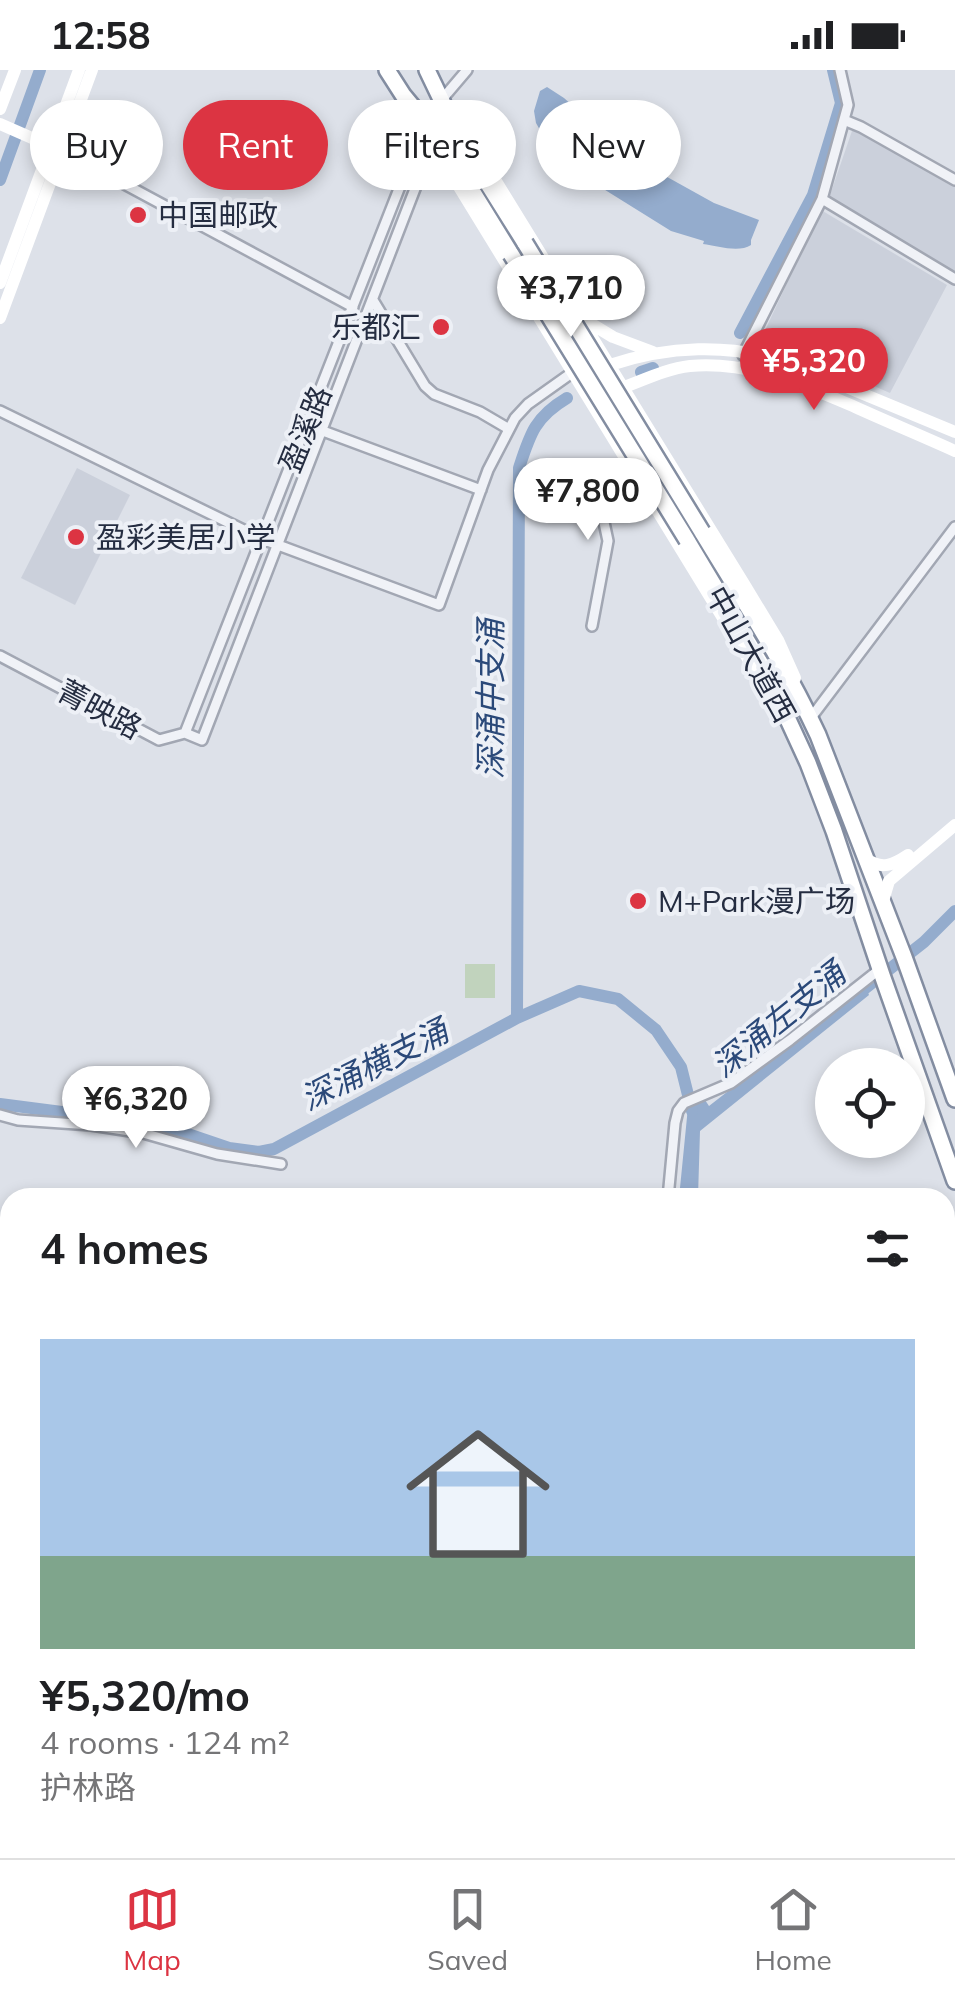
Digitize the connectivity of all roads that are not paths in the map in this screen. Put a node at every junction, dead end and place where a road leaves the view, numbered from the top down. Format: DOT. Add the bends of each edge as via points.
graph roads {
  1 [pos="14,70"];
  2 [pos="79,70"];
  3 [pos="92,70"];
  4 [pos="387,70"];
  5 [pos="427,70"];
  6 [pos="467,70"];
  7 [pos="840,70"];
  8 [pos="403,94"];
  9 [pos="444,97"];
  10 [pos="72,100"];
  11 [pos="77,100"];
  12 [pos="407,100"];
  13 [pos="0,109"];
  14 [pos="844,120"];
  15 [pos="4,126"];
  16 [pos="30,136"];
  17 [pos="955,180"];
  18 [pos="40,190"];
  19 [pos="43,190"];
  20 [pos="134,190"];
  21 [pos="398,190"];
  22 [pos="417,190"];
  23 [pos="454,190"];
  24 [pos="822,199"];
  25 [pos="955,279"];
  26 [pos="0,283"];
  27 [pos="374,300"];
  28 [pos="569,300"];
  29 [pos="353,307"];
  30 [pos="538,316"];
  31 [pos="579,316"];
  32 [pos="0,318"];
  33 [pos="744,352"];
  34 [pos="660,353"];
  35 [pos="610,365"];
  36 [pos="742,368"];
  37 [pos="668,370"];
  38 [pos="572,372"];
  39 [pos="624,388"];
  40 [pos="590,400"];
  41 [pos="0,412"];
  42 [pos="642,417"];
  43 [pos="510,430"];
  44 [pos="323,431"];
  45 [pos="955,432"];
  46 [pos="955,450"];
  47 [pos="638,477"];
  48 [pos="480,490"];
  49 [pos="955,527"];
  50 [pos="694,536"];
  51 [pos="262,539"];
  52 [pos="278,546"];
  53 [pos="592,626"];
  54 [pos="0,656"];
  55 [pos="807,711"];
  56 [pos="184,733"];
  57 [pos="202,740"];
  58 [pos="798,741"];
  59 [pos="955,814"];
  60 [pos="955,825"];
  61 [pos="866,860"];
  62 [pos="883,904"];
  63 [pos="881,972"];
  64 [pos="955,1099"];
  65 [pos="0,1115"];
  66 [pos="281,1164"];
  67 [pos="955,1181"];
  68 [pos="669,1188"];
  1 -- 13 [label="main road"];
  2 -- 10 [label="main road"];
  3 -- 11 [label="main road"];
  4 -- 8 [label="highway, 中山大道西"];
  5 -- 9 [label="main road"];
  5 -- 50 [label="highway, 中山大道西, bridge" via="461,141"];
  6 -- 9 [label="street"];
  7 -- 14 [label="street" via="848,106"];
  8 -- 12 [label="main road"];
  8 -- 50 [label="highway, 中山大道西, bridge" via="442,142"];
  9 -- 28 [label="main road"];
  14 -- 17 [label="street"];
  14 -- 24 [label="street"];
  15 -- 16 [label="main road"];
  18 -- 26 [label="main road"];
  19 -- 32 [label="main road"];
  20 -- 29 [label="street"];
  21 -- 29 [label="street, 盈溪路"];
  22 -- 27 [label="street, 盈溪路"];
  23 -- 30 [label="main road"];
  24 -- 25 [label="street"];
  24 -- 33 [label="street"];
  27 -- 43 [label="street" via="425,386"];
  27 -- 44 [label="street, 盈溪路"];
  28 -- 30 [label="main road" via="564,320"];
  28 -- 31 [label="main road"];
  29 -- 51 [label="street, 盈溪路"];
  30 -- 38 [label="main road"];
  31 -- 34 [label="main road" via="613,338"];
  31 -- 35 [label="main road"];
  33 -- 34 [label="main road"];
  33 -- 36 [label="street"];
  33 -- 45 [label="main road" via="786,362"];
  34 -- 35 [label="main road"];
  35 -- 39 [label="main road"];
  35 -- 40 [label="main road"];
  36 -- 37 [label="main road"];
  36 -- 46 [label="main road" via="786,379"];
  37 -- 39 [label="main road"];
  37 -- 42 [label="main road" via="643,389"];
  38 -- 40 [label="main road"];
  38 -- 43 [label="street" via="528,404"];
  39 -- 40 [label="main road"];
  39 -- 42 [label="main road"];
  40 -- 47 [label="main road"];
  41 -- 51 [label="street"];
  42 -- 55 [label="main road" via="778,640"];
  43 -- 48 [label="street"];
  44 -- 48 [label="street"];
  44 -- 52 [label="street, 盈溪路"];
  47 -- 53 [label="street" via="602,513 608,541"];
  47 -- 58 [label="main road"];
  48 -- 52 [label="street" via="440,604"];
  49 -- 55 [label="street"];
  50 -- 55 [label="highway, 中山大道西" via="769,642"];
  50 -- 58 [label="highway, 中山大道西"];
  51 -- 52 [label="street"];
  51 -- 56 [label="street, 盈溪路"];
  52 -- 57 [label="street, 盈溪路"];
  54 -- 56 [label="street, 菁映路" via="159,740"];
  55 -- 61 [label="highway, 中山大道西"];
  56 -- 57 [label="street, 菁映路"];
  58 -- 63 [label="highway, 中山大道西"];
  59 -- 61 [label="main road" via="896,863"];
  60 -- 62 [label="main road" via="888,882"];
  61 -- 62 [label="highway, 中山大道西"];
  62 -- 64 [label="highway, 中山大道西"];
  63 -- 67 [label="highway, 中山大道西"];
  63 -- 68 [label="street" via="731,1083 684,1103"];
  65 -- 66 [label="street" via="143,1133"];
}
